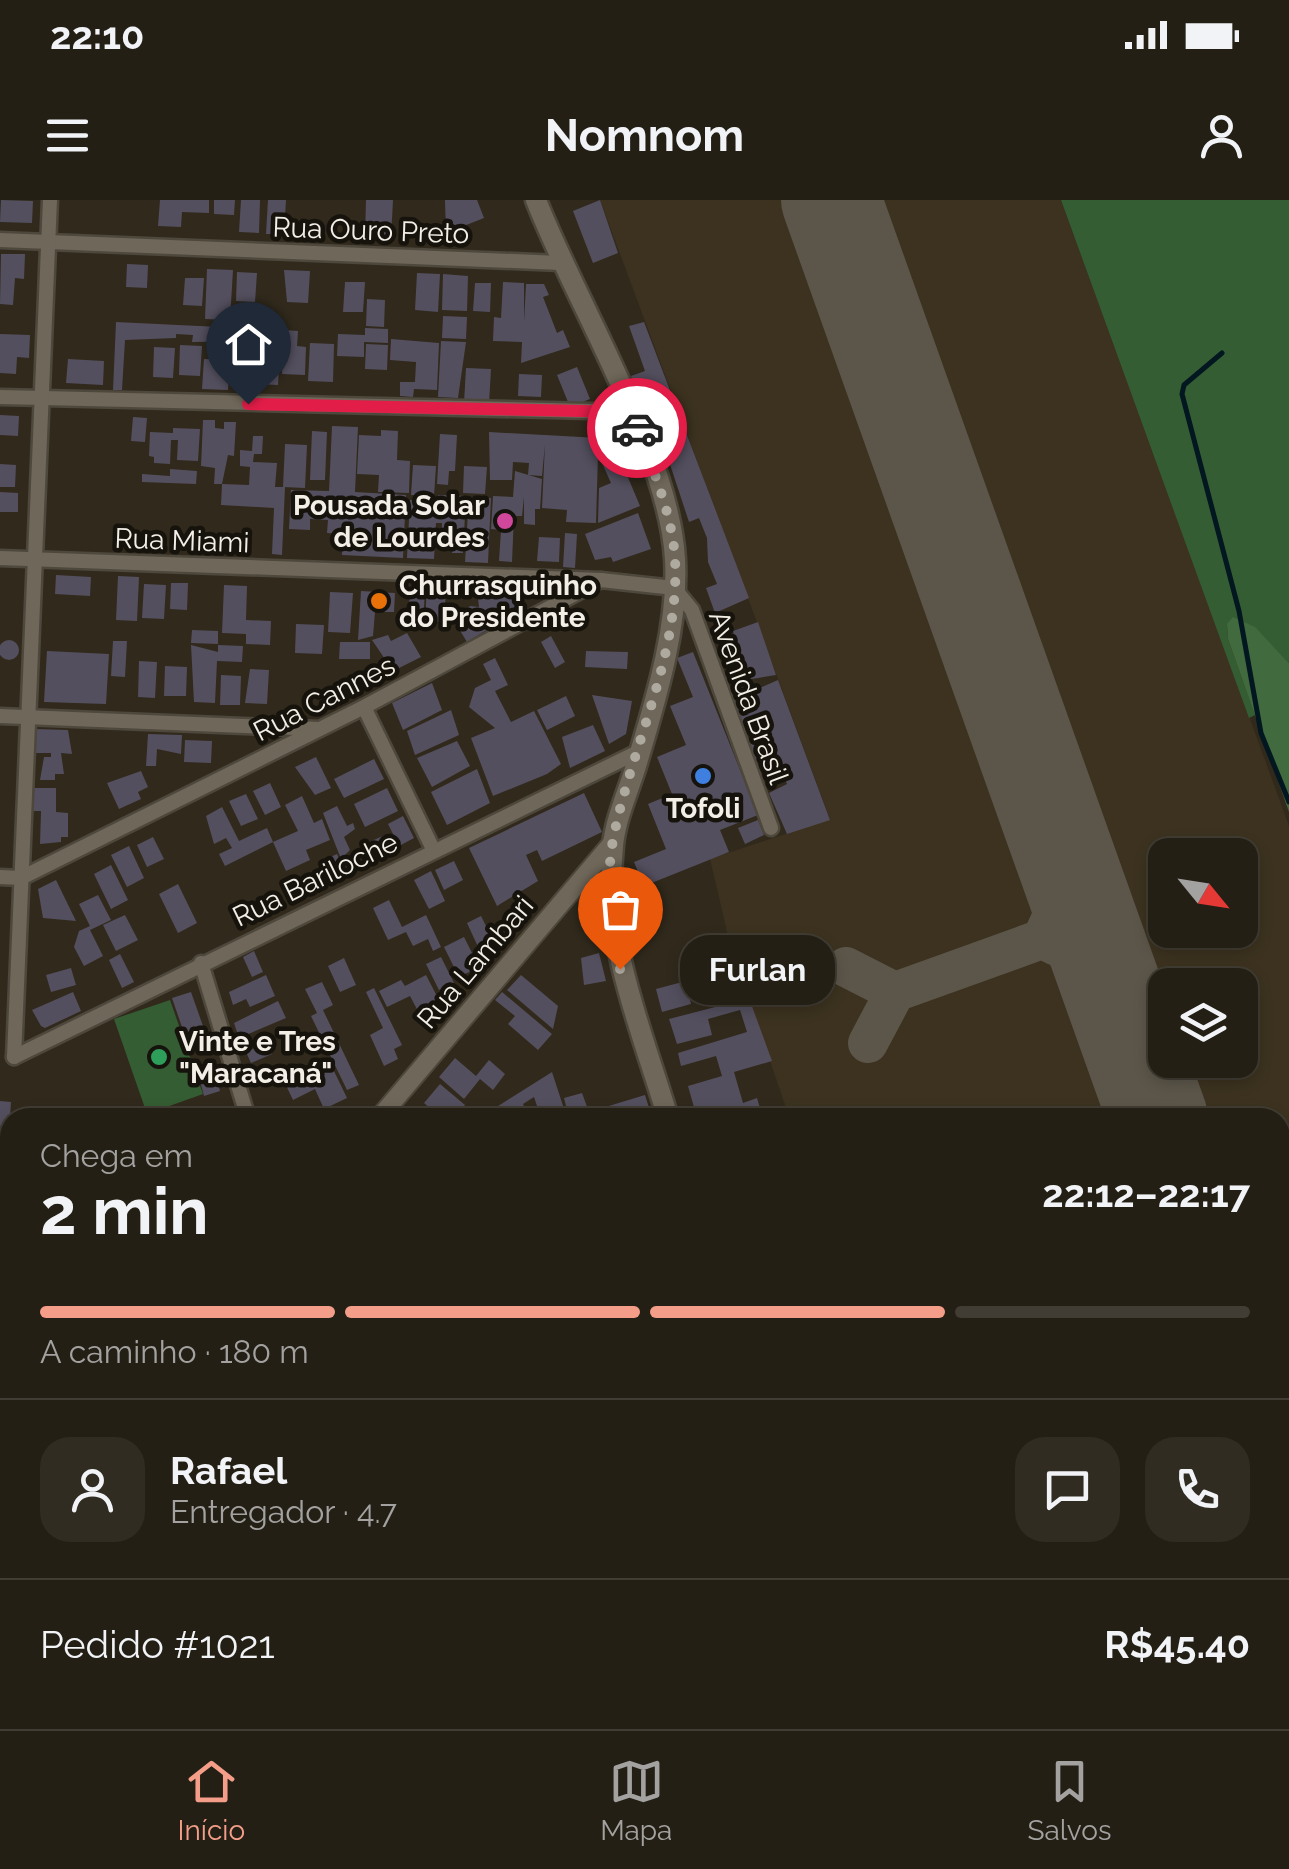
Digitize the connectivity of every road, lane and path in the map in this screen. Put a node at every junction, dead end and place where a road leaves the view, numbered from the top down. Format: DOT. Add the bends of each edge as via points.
graph roads {
  1 [pos="50,200"];
  2 [pos="536,200"];
  3 [pos="0,240"];
  4 [pos="48,242"];
  5 [pos="560,263"];
  6 [pos="0,398"];
  7 [pos="42,399"];
  8 [pos="631,412"];
  9 [pos="0,558"];
  10 [pos="35,560"];
  11 [pos="601,580"];
  12 [pos="674,588"];
  13 [pos="364,707"];
  14 [pos="0,716"];
  15 [pos="28,717"];
  16 [pos="320,729"];
  17 [pos="640,751"];
  18 [pos="771,828"];
  19 [pos="613,842"];
  20 [pos="433,849"];
  21 [pos="0,877"];
  22 [pos="21,878"];
  23 [pos="202,963"];
  24 [pos="7,1056"];
  25 [pos="245,1108"];
  26 [pos="387,1108"];
  27 [pos="665,1108"];
  1 -- 4 [label="street"];
  2 -- 5 [label="main road"];
  3 -- 4 [label="street, Rua Ouro Preto"];
  4 -- 5 [label="street, Rua Ouro Preto"];
  4 -- 7 [label="street"];
  5 -- 8 [label="main road"];
  6 -- 7 [label="street"];
  7 -- 8 [label="street"];
  7 -- 10 [label="street"];
  8 -- 12 [label="main road" via="665,504"];
  9 -- 10 [label="street, Rua Miami"];
  10 -- 11 [label="street, Rua Miami"];
  10 -- 15 [label="street"];
  11 -- 12 [label="street"];
  11 -- 13 [label="street, Rua Cannes"];
  12 -- 17 [label="main road"];
  12 -- 18 [label="street, Avenida Brasil" via="692,610"];
  13 -- 16 [label="street, Rua Cannes"];
  13 -- 20 [label="street"];
  14 -- 15 [label="street"];
  15 -- 16 [label="street"];
  15 -- 22 [label="street"];
  16 -- 22 [label="street, Rua Cannes"];
  17 -- 19 [label="main road"];
  17 -- 20 [label="street, Rua Bariloche"];
  19 -- 26 [label="street, Rua Lambari"];
  19 -- 27 [label="main road" via="610,911 620,969"];
  20 -- 23 [label="street, Rua Bariloche"];
  21 -- 22 [label="street, Rua Cannes"];
  22 -- 24 [label="street"];
  23 -- 24 [label="street, Rua Bariloche"];
  23 -- 25 [label="street"];
}
